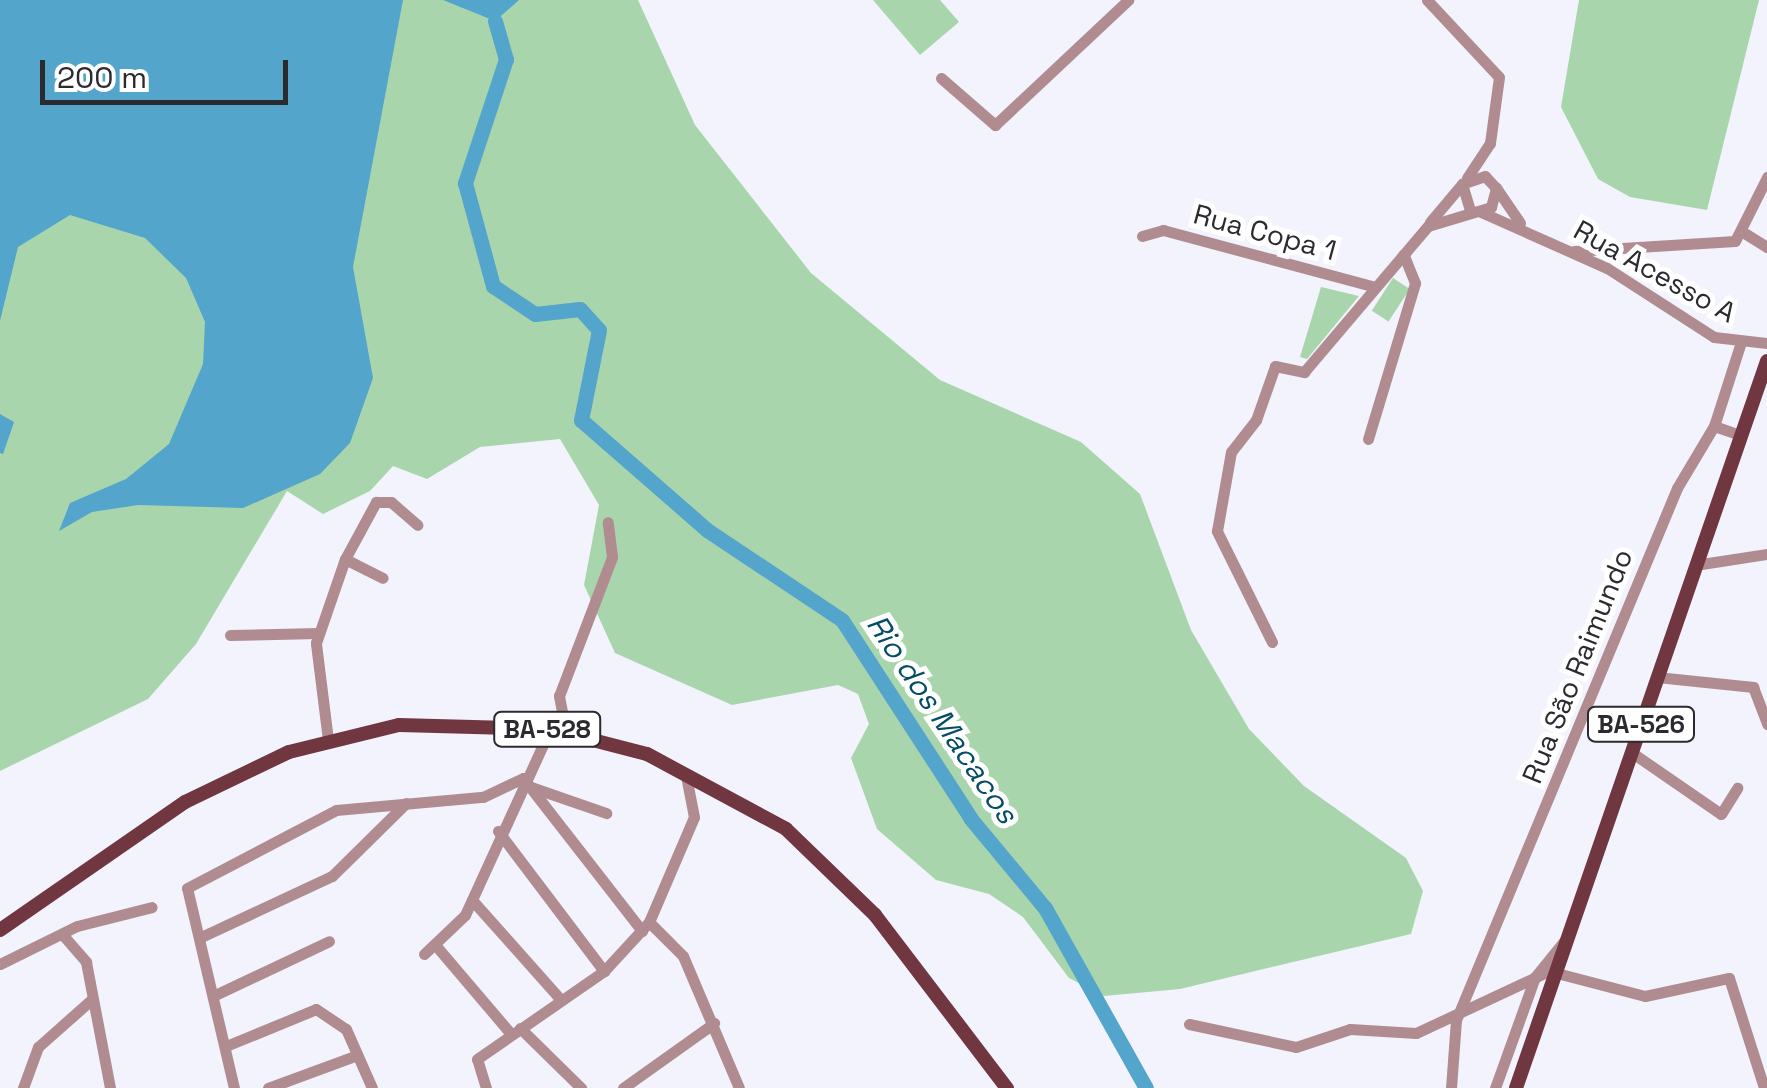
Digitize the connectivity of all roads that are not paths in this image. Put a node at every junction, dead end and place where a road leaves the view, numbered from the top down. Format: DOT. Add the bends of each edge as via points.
graph roads {
  1 [pos="1128,0"];
  2 [pos="1430,1"];
  3 [pos="940,78"];
  4 [pos="1490,143"];
  5 [pos="1767,177"];
  6 [pos="1464,181"];
  7 [pos="1496,187"];
  8 [pos="1474,211"];
  9 [pos="1428,226"];
  10 [pos="1523,226"];
  11 [pos="1746,234"];
  12 [pos="1142,236"];
  13 [pos="1767,248"];
  14 [pos="1570,251"];
  15 [pos="1403,254"];
  16 [pos="1376,287"];
  17 [pos="1767,343"];
  18 [pos="1740,344"];
  19 [pos="1767,361"];
  20 [pos="1714,426"];
  21 [pos="1740,435"];
  22 [pos="1368,438"];
  23 [pos="608,522"];
  24 [pos="417,526"];
  25 [pos="1767,554"];
  26 [pos="345,559"];
  27 [pos="1695,564"];
  28 [pos="384,578"];
  29 [pos="318,633"];
  30 [pos="230,634"];
  31 [pos="1272,642"];
  32 [pos="1657,677"];
  33 [pos="1767,724"];
  34 [pos="550,729"];
  35 [pos="566,732"];
  36 [pos="328,740"];
  37 [pos="1631,752"];
  38 [pos="684,772"];
  39 [pos="526,782"];
  40 [pos="1738,788"];
  41 [pos="406,803"];
  42 [pos="606,814"];
  43 [pos="498,831"];
  44 [pos="472,900"];
  45 [pos="152,907"];
  46 [pos="646,927"];
  47 [pos="0,930"];
  48 [pos="62,934"];
  49 [pos="1568,936"];
  50 [pos="201,938"];
  51 [pos="329,942"];
  52 [pos="438,947"];
  53 [pos="424,954"];
  54 [pos="0,964"];
  55 [pos="604,971"];
  56 [pos="1555,971"];
  57 [pos="1535,977"];
  58 [pos="215,996"];
  59 [pos="91,1000"];
  60 [pos="561,1000"];
  61 [pos="1462,1009"];
  62 [pos="714,1023"];
  63 [pos="1189,1024"];
  64 [pos="515,1031"];
  65 [pos="226,1046"];
  66 [pos="357,1056"];
  67 [pos="735,1086"];
  68 [pos="23,1088"];
  69 [pos="110,1088"];
  70 [pos="234,1088"];
  71 [pos="268,1088"];
  72 [pos="372,1088"];
  73 [pos="486,1088"];
  74 [pos="581,1088"];
  75 [pos="622,1088"];
  76 [pos="1007,1088"];
  77 [pos="1451,1088"];
  78 [pos="1496,1088"];
  79 [pos="1516,1088"];
  80 [pos="1764,1088"];
  1 -- 3 [label="street" via="995,124"];
  2 -- 4 [label="street" via="1497,70"];
  4 -- 6 [label="street"];
  4 -- 7 [label="street"];
  5 -- 11 [label="street"];
  6 -- 7 [label="street" via="1478,174"];
  6 -- 8 [label="street"];
  6 -- 9 [label="street"];
  7 -- 8 [label="street"];
  7 -- 10 [label="street, Rua Acesso A"];
  8 -- 9 [label="street"];
  8 -- 10 [label="street, Rua Acesso A"];
  9 -- 15 [label="street"];
  10 -- 14 [label="street, Rua Acesso A"];
  11 -- 13 [label="street"];
  11 -- 14 [label="street" via="1706,248"];
  12 -- 16 [label="street, Rua Copa 1" via="1163,230"];
  14 -- 18 [label="street, Rua Acesso A"];
  15 -- 16 [label="street"];
  15 -- 22 [label="street" via="1415,284"];
  16 -- 31 [label="street" via="1304,372 1275,366 1256,420 1231,452 1217,525"];
  17 -- 18 [label="street, Rua Acesso A"];
  18 -- 20 [label="street, Rua São Raimundo"];
  19 -- 21 [label="main road, BA-526"];
  20 -- 21 [label="street"];
  20 -- 61 [label="street, Rua São Raimundo" via="1677,488"];
  21 -- 27 [label="main road, BA-526"];
  23 -- 35 [label="street" via="612,557 559,696"];
  24 -- 26 [label="street" via="391,502 376,502"];
  25 -- 27 [label="street"];
  26 -- 28 [label="street"];
  26 -- 29 [label="street"];
  27 -- 32 [label="main road, BA-526"];
  29 -- 30 [label="street"];
  29 -- 36 [label="street"];
  32 -- 33 [label="street" via="1753,687"];
  32 -- 37 [label="main road, BA-526"];
  34 -- 35 [label="main road, BA-528"];
  34 -- 36 [label="main road, BA-528" via="400,725"];
  34 -- 39 [label="street"];
  35 -- 38 [label="main road, BA-528"];
  36 -- 47 [label="main road, BA-528" via="198,794"];
  37 -- 40 [label="street" via="1721,814"];
  37 -- 49 [label="main road, BA-526"];
  38 -- 46 [label="street" via="694,817"];
  38 -- 76 [label="main road, BA-528" via="744,800 837,873"];
  39 -- 41 [label="street" via="483,797"];
  39 -- 42 [label="street"];
  39 -- 43 [label="street"];
  39 -- 46 [label="street"];
  41 -- 50 [label="street" via="332,876"];
  41 -- 50 [label="street" via="336,810 190,880"];
  43 -- 44 [label="street"];
  43 -- 55 [label="street"];
  44 -- 52 [label="street"];
  44 -- 60 [label="street"];
  45 -- 48 [label="street"];
  46 -- 55 [label="street"];
  46 -- 62 [label="street" via="676,945"];
  48 -- 54 [label="street"];
  48 -- 59 [label="street" via="86,962"];
  49 -- 56 [label="main road, BA-526"];
  49 -- 57 [label="street"];
  50 -- 58 [label="street"];
  51 -- 58 [label="street"];
  52 -- 53 [label="street"];
  52 -- 64 [label="street"];
  55 -- 60 [label="street"];
  56 -- 57 [label="street"];
  56 -- 79 [label="main road, BA-526"];
  56 -- 80 [label="street" via="1646,996 1734,980"];
  57 -- 61 [label="street"];
  57 -- 78 [label="street"];
  58 -- 65 [label="street"];
  59 -- 68 [label="street" via="38,1047"];
  59 -- 69 [label="street"];
  60 -- 64 [label="street"];
  61 -- 63 [label="street" via="1416,1033 1350,1029 1296,1047"];
  61 -- 77 [label="street, Rua São Raimundo"];
  62 -- 67 [label="street"];
  62 -- 75 [label="street"];
  64 -- 73 [label="street" via="474,1070"];
  64 -- 74 [label="street"];
  65 -- 66 [label="street" via="316,1009 341,1022"];
  65 -- 70 [label="street"];
  66 -- 71 [label="street"];
  66 -- 72 [label="street"];
}
